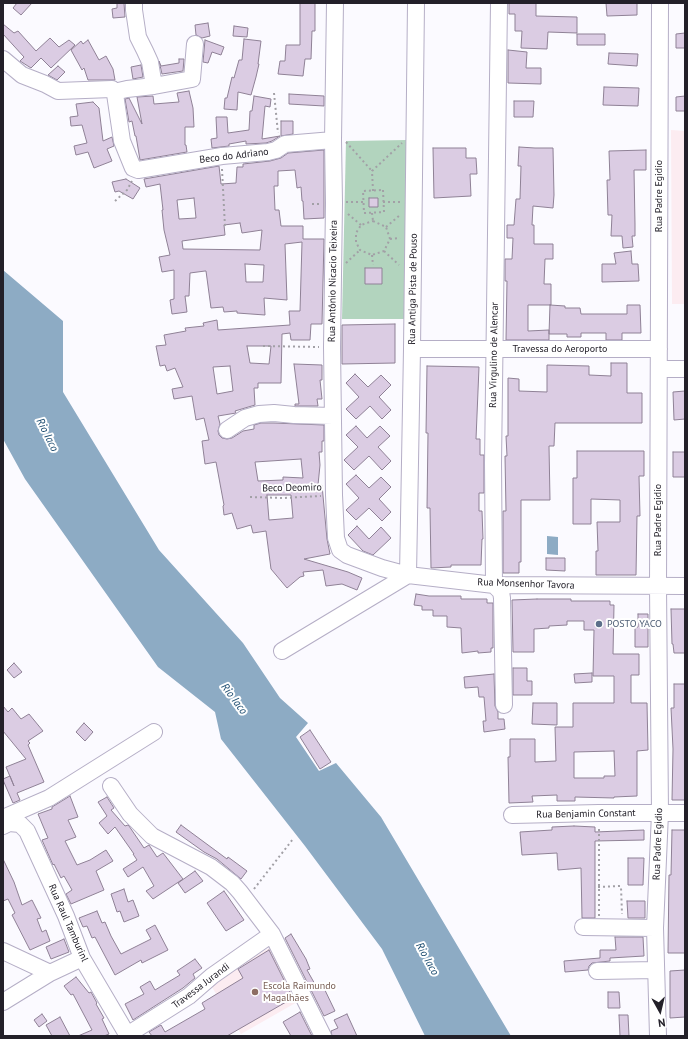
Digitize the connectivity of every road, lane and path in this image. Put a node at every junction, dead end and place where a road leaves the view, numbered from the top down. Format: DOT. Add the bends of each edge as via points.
graph roads {
  1 [pos="134,3"];
  2 [pos="334,3"];
  3 [pos="416,3"];
  4 [pos="498,3"];
  5 [pos="660,3"];
  6 [pos="195,44"];
  7 [pos="3,59"];
  8 [pos="154,86"];
  9 [pos="114,92"];
  10 [pos="274,93"];
  11 [pos="414,131"];
  12 [pos="333,134"];
  13 [pos="280,146"];
  14 [pos="222,156"];
  15 [pos="138,170"];
  16 [pos="372,171"];
  17 [pos="373,191"];
  18 [pos="115,201"];
  19 [pos="363,202"];
  20 [pos="383,202"];
  21 [pos="414,202"];
  22 [pos="334,203"];
  23 [pos="372,213"];
  24 [pos="373,221"];
  25 [pos="225,227"];
  26 [pos="372,255"];
  27 [pos="373,264"];
  28 [pos="263,346"];
  29 [pos="332,347"];
  30 [pos="412,349"];
  31 [pos="494,349"];
  32 [pos="659,350"];
  33 [pos="659,369"];
  34 [pos="685,369"];
  35 [pos="333,416"];
  36 [pos="227,430"];
  37 [pos="334,495"];
  38 [pos="250,497"];
  39 [pos="347,555"];
  40 [pos="408,575"];
  41 [pos="494,585"];
  42 [pos="658,586"];
  43 [pos="685,586"];
  44 [pos="282,652"];
  45 [pos="504,705"];
  46 [pos="154,732"];
  47 [pos="111,786"];
  48 [pos="599,813"];
  49 [pos="660,813"];
  50 [pos="685,813"];
  51 [pos="512,815"];
  52 [pos="3,818"];
  53 [pos="3,826"];
  54 [pos="293,839"];
  55 [pos="598,887"];
  56 [pos="245,899"];
  57 [pos="591,927"];
  58 [pos="622,928"];
  59 [pos="655,928"];
  60 [pos="272,934"];
  61 [pos="3,951"];
  62 [pos="82,958"];
  63 [pos="656,970"];
  64 [pos="598,971"];
  65 [pos="50,973"];
  66 [pos="3,1002"];
  67 [pos="127,1036"];
  68 [pos="324,1036"];
  69 [pos="658,1036"];
  70 [pos="672,1036"];
  1 -- 8 [label="street" via="138,37 150,62"];
  2 -- 12 [label="street, Rua Antônio Nicacio Teixeira"];
  3 -- 11 [label="street, Rua Antiga Pista de Pouso"];
  4 -- 31 [label="street, Rua Virgulino de Alencar"];
  5 -- 32 [label="street, Rua Padre Egidio"];
  6 -- 8 [label="street" via="192,79"];
  7 -- 9 [label="street" via="22,75 58,91 111,89"];
  8 -- 9 [label="street"];
  9 -- 15 [label="street" via="122,142 132,168"];
  10 -- 13 [label="path"];
  11 -- 16 [label="path"];
  11 -- 21 [label="street, Rua Antiga Pista de Pouso"];
  12 -- 13 [label="street, Beco do Adriano"];
  12 -- 16 [label="path"];
  12 -- 22 [label="street, Rua Antônio Nicacio Teixeira"];
  13 -- 14 [label="street, Beco do Adriano" via="268,152"];
  14 -- 15 [label="street, Beco do Adriano"];
  14 -- 25 [label="path"];
  15 -- 18 [label="path" via="127,190"];
  16 -- 17 [label="path"];
  17 -- 19 [label="path" via="363,191"];
  17 -- 20 [label="path" via="383,190"];
  19 -- 22 [label="path"];
  19 -- 23 [label="path" via="364,213"];
  20 -- 21 [label="path"];
  20 -- 23 [label="path" via="384,212"];
  21 -- 30 [label="street, Rua Antiga Pista de Pouso"];
  22 -- 29 [label="street, Rua Antônio Nicacio Teixeira"];
  23 -- 24 [label="path"];
  24 -- 26 [label="path" via="362,225 356,233 356,242 360,250"];
  24 -- 26 [label="path" via="386,227 390,239 384,251"];
  26 -- 27 [label="path"];
  28 -- 29 [label="path"];
  29 -- 35 [label="street, Rua Antônio Nicacio Teixeira"];
  30 -- 31 [label="street, Travessa do Aeroporto"];
  30 -- 40 [label="street, Rua Antiga Pista de Pouso"];
  31 -- 32 [label="street, Travessa do Aeroporto"];
  31 -- 41 [label="street, Rua Virgulino de Alencar"];
  32 -- 33 [label="street, Rua Padre Egidio"];
  33 -- 34 [label="street"];
  33 -- 42 [label="street, Rua Padre Egidio"];
  35 -- 36 [label="street" via="259,414 245,418"];
  35 -- 37 [label="street, Rua Antônio Nicacio Teixeira"];
  37 -- 38 [label="path, Beco Deomiro"];
  37 -- 39 [label="street, Rua Antônio Nicacio Teixeira" via="336,538 340,550"];
  39 -- 40 [label="street, Rua Monsenhor Tavora"];
  40 -- 41 [label="street, Rua Monsenhor Tavora"];
  40 -- 44 [label="street"];
  41 -- 42 [label="street, Rua Monsenhor Tavora"];
  41 -- 45 [label="street, Rua Virgulino de Alencar" via="501,592 502,598"];
  42 -- 43 [label="street, Rua Monsenhor Tavora"];
  42 -- 49 [label="street, Rua Padre Egidio"];
  46 -- 52 [label="street" via="49,798"];
  47 -- 56 [label="street" via="130,814 152,836 211,867 232,883"];
  48 -- 49 [label="street, Rua Benjamin Constant"];
  48 -- 51 [label="street, Rua Benjamin Constant"];
  48 -- 55 [label="path"];
  49 -- 50 [label="street, Rua Benjamin Constant"];
  49 -- 59 [label="street, Rua Padre Egidio"];
  53 -- 62 [label="street, Rua Raul Tamburinl" via="9,823 20,824 27,831 66,916"];
  54 -- 56 [label="path"];
  55 -- 57 [label="path"];
  55 -- 58 [label="path" via="621,887"];
  56 -- 60 [label="street"];
  57 -- 58 [label="street"];
  58 -- 59 [label="street"];
  59 -- 63 [label="street, Rua Padre Egidio"];
  60 -- 67 [label="street, Travessa Jurandi" via="212,976 185,999"];
  60 -- 68 [label="street"];
  61 -- 65 [label="street"];
  62 -- 65 [label="street"];
  62 -- 67 [label="street, Rua Raul Tamburinl"];
  63 -- 64 [label="street"];
  63 -- 69 [label="street, Rua Padre Egidio"];
  65 -- 66 [label="street"];
  69 -- 70 [label="street"];
}
